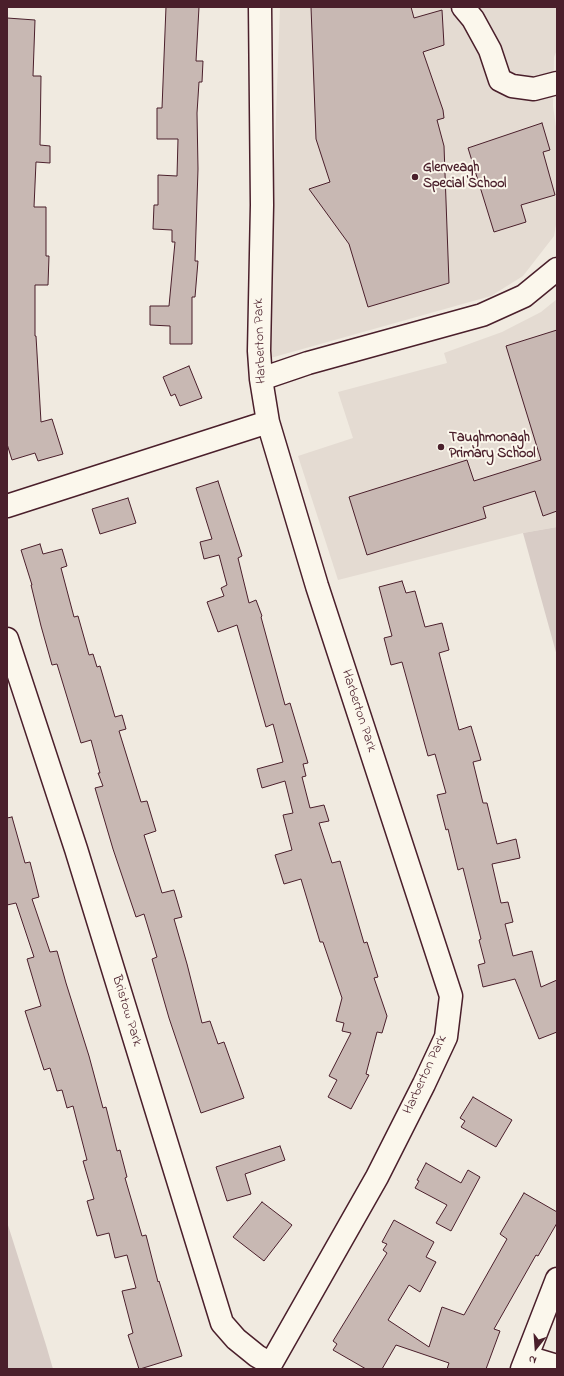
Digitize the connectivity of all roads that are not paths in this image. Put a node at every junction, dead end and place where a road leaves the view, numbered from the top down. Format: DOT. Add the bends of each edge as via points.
graph roads {
  1 [pos="260,7"];
  2 [pos="463,7"];
  3 [pos="557,83"];
  4 [pos="557,269"];
  5 [pos="261,379"];
  6 [pos="268,422"];
  7 [pos="7,506"];
  8 [pos="7,639"];
  9 [pos="557,1279"];
  10 [pos="525,1363"];
  11 [pos="270,1366"];
  12 [pos="557,1366"];
  1 -- 5 [label="street, Harberton Park"];
  2 -- 3 [label="street" via="473,19 490,50 500,80 512,86 534,89"];
  4 -- 5 [label="street" via="524,296 482,314 308,363"];
  5 -- 6 [label="street, Harberton Park"];
  6 -- 7 [label="street"];
  6 -- 11 [label="street, Harberton Park" via="317,586 451,996 446,1037 424,1084 377,1176"];
  8 -- 11 [label="street, Bristow Park" via="76,849 222,1323 236,1339"];
  9 -- 10 [label="street"];
  10 -- 12 [label="street"];
}
